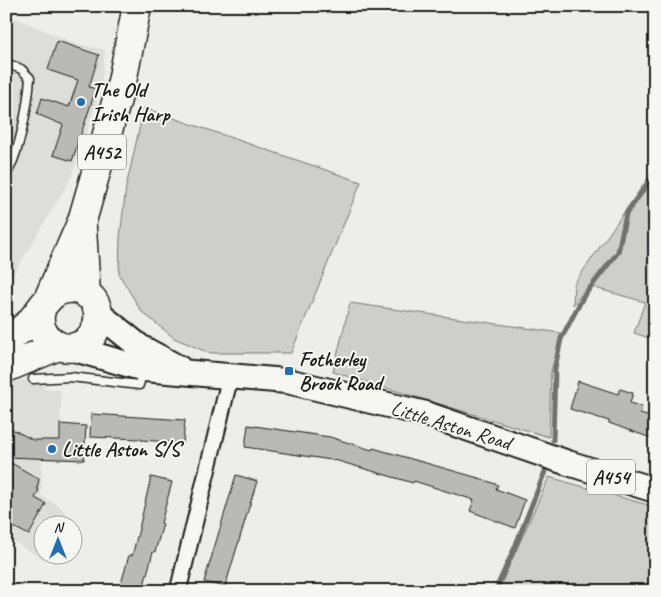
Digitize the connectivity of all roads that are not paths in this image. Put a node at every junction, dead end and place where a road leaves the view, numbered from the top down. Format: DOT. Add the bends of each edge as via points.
graph roads {
  1 [pos="137,6"];
  2 [pos="6,62"];
  3 [pos="6,175"];
  4 [pos="82,221"];
  5 [pos="45,303"];
  6 [pos="92,304"];
  7 [pos="6,339"];
  8 [pos="65,347"];
  9 [pos="142,358"];
  10 [pos="6,368"];
  11 [pos="230,377"];
  12 [pos="32,379"];
  13 [pos="655,490"];
  14 [pos="178,591"];
  1 -- 4 [label="highway, A452" via="122,82"];
  2 -- 3 [label="lane" via="30,78 14,162"];
  4 -- 5 [label="highway, A452"];
  4 -- 6 [label="highway, A452"];
  5 -- 6 [label="highway" via="57,291 66,289 76,290"];
  5 -- 7 [label="highway, A452" via="25,327"];
  5 -- 8 [label="highway" via="40,320 42,331 49,340"];
  6 -- 8 [label="highway" via="98,326 92,337 83,345"];
  6 -- 9 [label="main road"];
  8 -- 9 [label="main road, A454"];
  8 -- 10 [label="highway"];
  9 -- 11 [label="main road, Little Aston Road / A454" via="185,372"];
  9 -- 12 [label="lane" via="139,385 71,377"];
  11 -- 13 [label="main road, Little Aston Road / A454" via="287,382 426,414"];
  11 -- 14 [label="street"];
}
